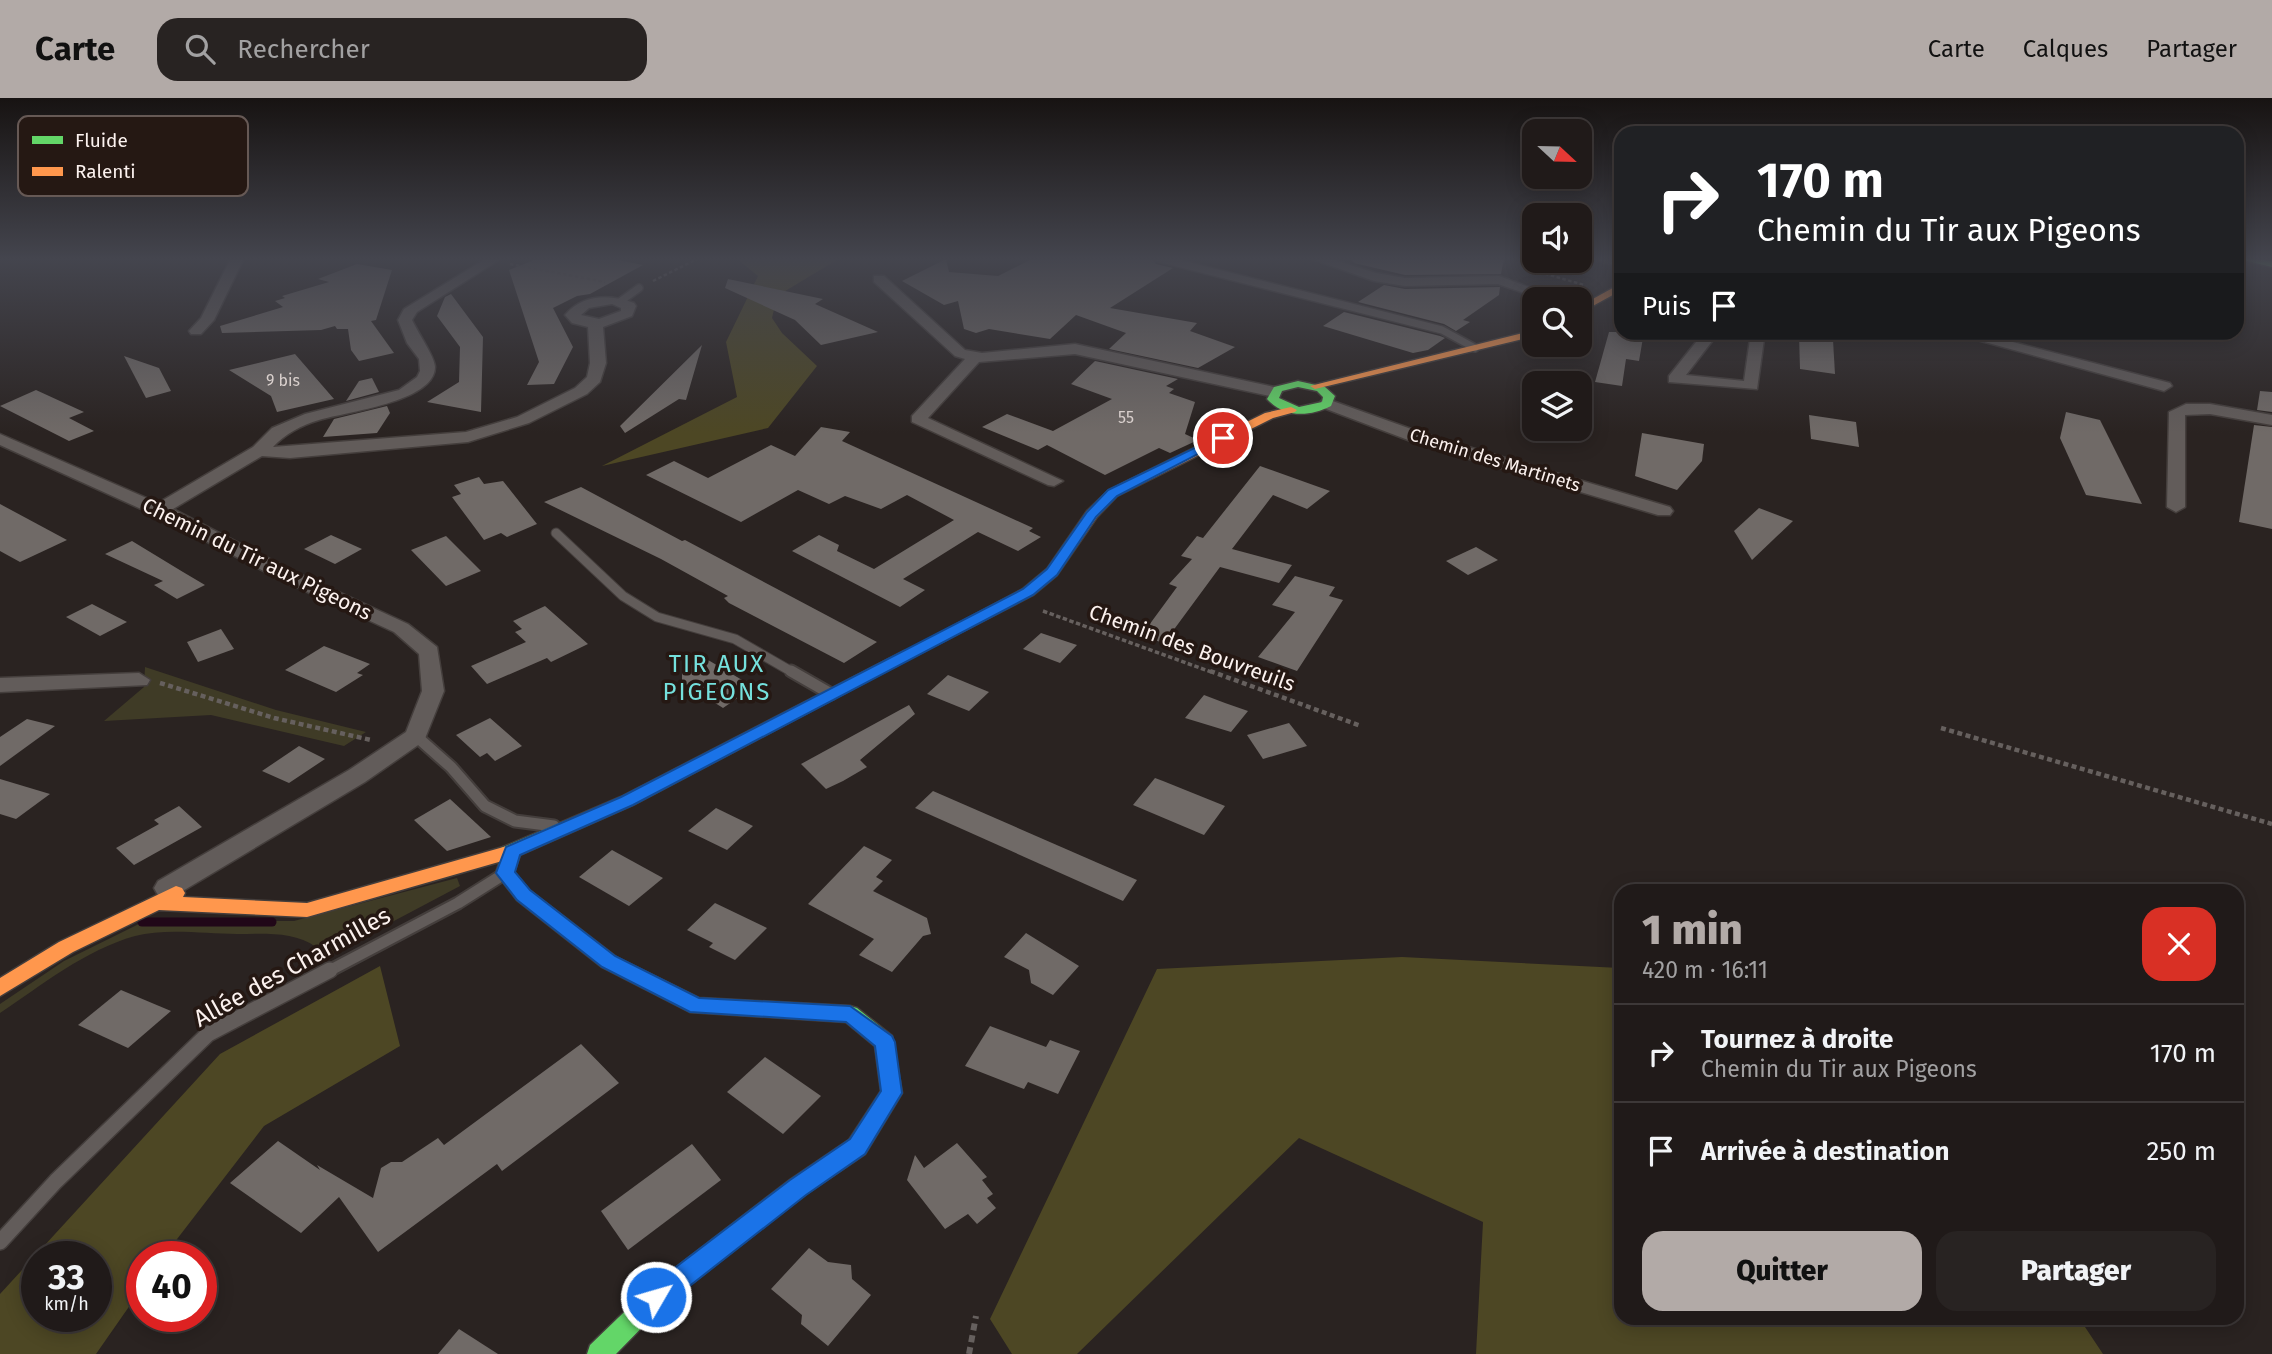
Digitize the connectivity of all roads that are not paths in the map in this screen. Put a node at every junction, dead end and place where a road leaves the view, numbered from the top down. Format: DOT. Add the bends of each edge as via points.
graph roads {
  1 [pos="209,317"];
  2 [pos="407,317"];
  3 [pos="574,317"];
  4 [pos="619,317"];
  5 [pos="921,317"];
  6 [pos="1390,317"];
  7 [pos="595,323"];
  8 [pos="197,331"];
  9 [pos="1522,336"];
  10 [pos="1704,340"];
  11 [pos="1757,340"];
  12 [pos="1986,340"];
  13 [pos="1475,348"];
  14 [pos="976,356"];
  15 [pos="2164,386"];
  16 [pos="1322,394"];
  17 [pos="1279,406"];
  18 [pos="2272,420"];
  19 [pos="0,439"];
  20 [pos="259,451"];
  21 [pos="1054,481"];
  22 [pos="154,508"];
  23 [pos="2176,508"];
  24 [pos="1664,511"];
  25 [pos="556,533"];
  26 [pos="139,680"];
  27 [pos="0,685"];
  28 [pos="831,694"];
  29 [pos="416,736"];
  30 [pos="567,827"];
  31 [pos="512,851"];
  32 [pos="505,873"];
  33 [pos="173,891"];
  34 [pos="233,907"];
  35 [pos="0,988"];
  36 [pos="0,1242"];
  37 [pos="599,1354"];
  1 -- 8 [label="street"];
  2 -- 20 [label="street" via="414,343 427,358 423,380 405,393 379,402 311,417 278,432"];
  3 -- 7 [label="street"];
  4 -- 7 [label="street"];
  5 -- 14 [label="street" via="960,353"];
  6 -- 13 [label="lane" via="1442,330"];
  7 -- 20 [label="street" via="598,363 594,379 581,391 523,420 468,437 290,453"];
  9 -- 13 [label="street"];
  10 -- 11 [label="street" via="1675,379 1751,386"];
  12 -- 15 [label="street"];
  13 -- 16 [label="street" via="1341,380"];
  14 -- 17 [label="street" via="1074,349"];
  14 -- 21 [label="street" via="918,419"];
  16 -- 17 [label="street" via="1308,411"];
  16 -- 17 [label="street" via="1290,385"];
  16 -- 24 [label="street, Chemin des Martinets" via="1422,439"];
  17 -- 28 [label="street" via="1113,493 1092,514 1052,572 1012,601"];
  18 -- 23 [label="street" via="2203,409 2177,412"];
  19 -- 22 [label="street, Chemin du Tir aux Pigeons"];
  20 -- 22 [label="street"];
  22 -- 29 [label="street, Chemin du Tir aux Pigeons" via="401,628 429,652 433,691"];
  25 -- 28 [label="lane" via="623,596 657,617 735,639"];
  26 -- 27 [label="street"];
  28 -- 30 [label="street" via="627,801"];
  29 -- 30 [label="lane" via="451,766 485,806 515,821"];
  29 -- 33 [label="street"];
  30 -- 31 [label="street"];
  31 -- 32 [label="street"];
  31 -- 34 [label="street" via="307,910"];
  32 -- 36 [label="lane, Allée des Charmilles" via="458,903 208,1034 56,1181"];
  32 -- 37 [label="street" via="523,895 609,962 697,1006 850,1014 884,1042 891,1093 857,1147 656,1297"];
  33 -- 34 [label="street"];
  33 -- 34 [label="street"];
  33 -- 35 [label="street"];
}
